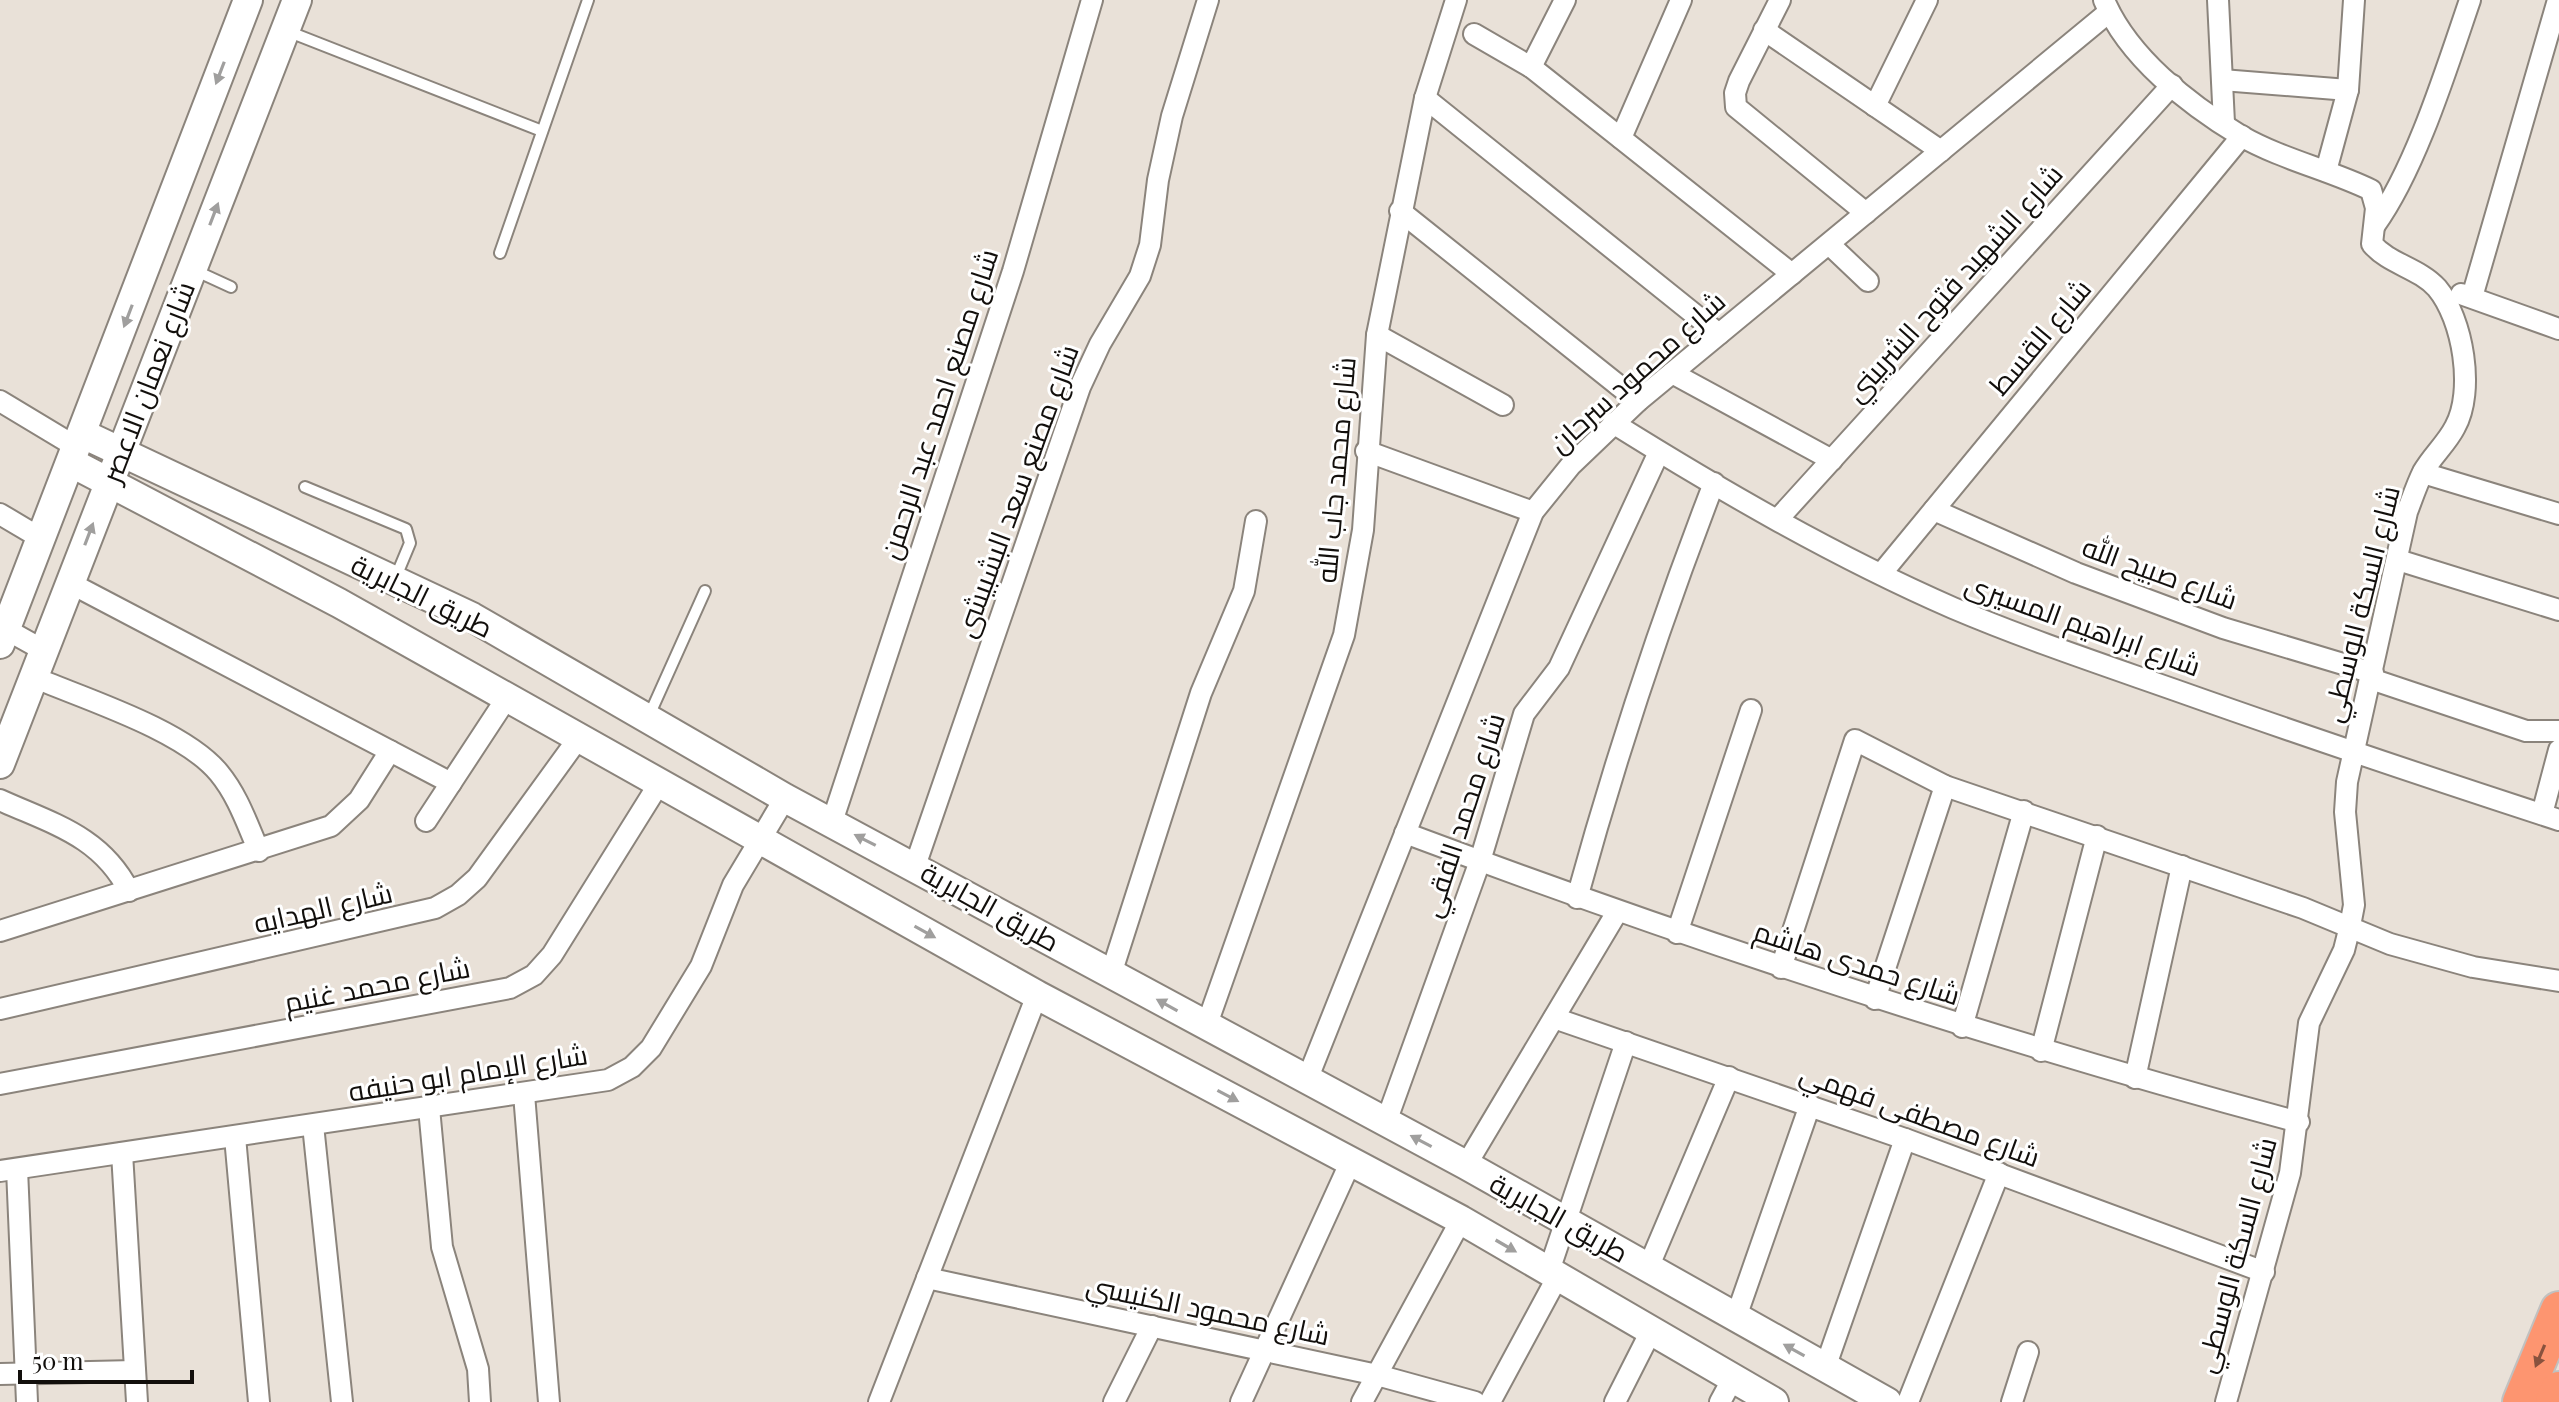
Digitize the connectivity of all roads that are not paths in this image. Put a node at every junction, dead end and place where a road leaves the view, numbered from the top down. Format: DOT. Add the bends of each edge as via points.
graph roads {
  1 [pos="248,0"];
  2 [pos="297,0"];
  3 [pos="588,0"];
  4 [pos="1092,0"];
  5 [pos="1208,0"];
  6 [pos="1456,0"];
  7 [pos="1565,0"];
  8 [pos="1681,0"];
  9 [pos="1780,0"];
  10 [pos="1927,0"];
  11 [pos="2218,0"];
  12 [pos="2354,0"];
  13 [pos="2470,0"];
  14 [pos="2558,0"];
  15 [pos="2106,6"];
  16 [pos="285,30"];
  17 [pos="1764,30"];
  18 [pos="1474,34"];
  19 [pos="1531,67"];
  20 [pos="2222,80"];
  21 [pos="2172,85"];
  22 [pos="2348,90"];
  23 [pos="1425,98"];
  24 [pos="1875,106"];
  25 [pos="2224,123"];
  26 [pos="542,131"];
  27 [pos="2242,136"];
  28 [pos="1621,138"];
  29 [pos="1941,151"];
  30 [pos="2326,171"];
  31 [pos="1400,211"];
  32 [pos="1866,213"];
  33 [pos="2370,231"];
  34 [pos="1829,244"];
  35 [pos="500,253"];
  36 [pos="192,270"];
  37 [pos="1792,274"];
  38 [pos="1868,281"];
  39 [pos="231,287"];
  40 [pos="2436,287"];
  41 [pos="2472,297"];
  42 [pos="2559,329"];
  43 [pos="1719,334"];
  44 [pos="1377,335"];
  45 [pos="1672,373"];
  46 [pos="0,401"];
  47 [pos="1638,401"];
  48 [pos="1503,405"];
  49 [pos="1613,423"];
  50 [pos="78,448"];
  51 [pos="1366,451"];
  52 [pos="1659,452"];
  53 [pos="121,454"];
  54 [pos="1832,460"];
  55 [pos="2423,473"];
  56 [pos="109,482"];
  57 [pos="1714,483"];
  58 [pos="305,487"];
  59 [pos="1934,510"];
  60 [pos="1533,512"];
  61 [pos="0,514"];
  62 [pos="2559,514"];
  63 [pos="1778,519"];
  64 [pos="1256,521"];
  65 [pos="42,539"];
  66 [pos="2398,560"];
  67 [pos="1881,574"];
  68 [pos="394,581"];
  69 [pos="70,583"];
  70 [pos="705,591"];
  71 [pos="2559,610"];
  72 [pos="2,633"];
  73 [pos="43,650"];
  74 [pos="2372,676"];
  75 [pos="33,677"];
  76 [pos="508,696"];
  77 [pos="1751,710"];
  78 [pos="8,714"];
  79 [pos="647,720"];
  80 [pos="2559,731"];
  81 [pos="580,736"];
  82 [pos="2559,750"];
  83 [pos="390,751"];
  84 [pos="2354,753"];
  85 [pos="0,764"];
  86 [pos="660,782"];
  87 [pos="451,783"];
  88 [pos="1945,786"];
  89 [pos="785,798"];
  90 [pos="0,800"];
  91 [pos="2024,811"];
  92 [pos="2550,817"];
  93 [pos="426,821"];
  94 [pos="832,822"];
  95 [pos="1405,833"];
  96 [pos="2097,836"];
  97 [pos="760,839"];
  98 [pos="259,851"];
  99 [pos="1480,861"];
  100 [pos="915,866"];
  101 [pos="2182,866"];
  102 [pos="129,891"];
  103 [pos="1577,898"];
  104 [pos="1617,912"];
  105 [pos="2350,926"];
  106 [pos="0,931"];
  107 [pos="1677,933"];
  108 [pos="1781,968"];
  109 [pos="1111,974"];
  110 [pos="2559,981"];
  111 [pos="1037,995"];
  112 [pos="1875,999"];
  113 [pos="0,1009"];
  114 [pos="1554,1018"];
  115 [pos="1206,1027"];
  116 [pos="1962,1027"];
  117 [pos="1626,1042"];
  118 [pos="2041,1051"];
  119 [pos="1729,1077"];
  120 [pos="2135,1078"];
  121 [pos="1307,1080"];
  122 [pos="0,1084"];
  123 [pos="524,1094"];
  124 [pos="1810,1105"];
  125 [pos="429,1108"];
  126 [pos="1386,1122"];
  127 [pos="2299,1122"];
  128 [pos="313,1125"];
  129 [pos="235,1137"];
  130 [pos="1905,1139"];
  131 [pos="122,1153"];
  132 [pos="1351,1161"];
  133 [pos="1466,1165"];
  134 [pos="9,1170"];
  135 [pos="1999,1173"];
  136 [pos="1461,1220"];
  137 [pos="1567,1222"];
  138 [pos="1648,1268"];
  139 [pos="2264,1272"];
  140 [pos="1554,1274"];
  141 [pos="927,1278"];
  142 [pos="2559,1310"];
  143 [pos="1736,1317"];
  144 [pos="1152,1326"];
  145 [pos="1651,1331"];
  146 [pos="1267,1351"];
  147 [pos="2028,1352"];
  148 [pos="1825,1368"];
  149 [pos="135,1371"];
  150 [pos="0,1374"];
  151 [pos="1377,1375"];
  152 [pos="29,1376"];
  153 [pos="1726,1390"];
  154 [pos="2559,1390"];
  155 [pos="27,1402"];
  156 [pos="137,1402"];
  157 [pos="259,1402"];
  158 [pos="342,1402"];
  159 [pos="480,1402"];
  160 [pos="549,1402"];
  161 [pos="879,1402"];
  162 [pos="1114,1402"];
  163 [pos="1241,1402"];
  164 [pos="1362,1402"];
  165 [pos="1475,1402"];
  166 [pos="1490,1402"];
  167 [pos="1615,1402"];
  168 [pos="1774,1402"];
  169 [pos="1887,1402"];
  170 [pos="1908,1402"];
  171 [pos="2012,1402"];
  172 [pos="2226,1402"];
  173 [pos="2521,1402"];
  174 [pos="2554,1402"];
  1 -- 50 [label="street, شارع نعمان الاعصر, one-way"];
  2 -- 16 [label="street, شارع نعمان الاعصر"];
  3 -- 26 [label="lane"];
  4 -- 94 [label="street, شارع مصنع احمد عبد الرحمن" via="1013,271"];
  5 -- 100 [label="street, شارع مصنع سعد البشبيشى" via="1164,148 1150,245 1140,276 1080,387"];
  6 -- 23 [label="street, شارع محمد جاب الله"];
  7 -- 19 [label="street"];
  8 -- 28 [label="street"];
  9 -- 17 [label="street"];
  10 -- 24 [label="street"];
  11 -- 20 [label="street"];
  12 -- 22 [label="street"];
  13 -- 33 [label="street" via="2391,203"];
  14 -- 41 [label="street"];
  15 -- 21 [label="street" via="2136,52"];
  15 -- 29 [label="street, شارع محمود سرحان"];
  16 -- 26 [label="lane"];
  36 -- 16 [label="street, شارع نعمان الاعصر, one-way"];
  17 -- 24 [label="street"];
  17 -- 32 [label="street" via="1735,93 1736,107"];
  18 -- 19 [label="street"];
  19 -- 28 [label="street"];
  20 -- 22 [label="street"];
  20 -- 25 [label="street"];
  21 -- 25 [label="street"];
  21 -- 54 [label="street, شارع الشهيد فتوح الشربيني"];
  22 -- 30 [label="street"];
  23 -- 31 [label="street, شارع محمد جاب الله"];
  23 -- 43 [label="street"];
  24 -- 29 [label="street"];
  25 -- 27 [label="street"];
  26 -- 35 [label="lane"];
  27 -- 30 [label="street"];
  27 -- 59 [label="street, شارع القسط"];
  28 -- 37 [label="street"];
  29 -- 32 [label="street, شارع محمود سرحان"];
  30 -- 33 [label="street" via="2371,190 2376,208"];
  31 -- 44 [label="street, شارع محمد جاب الله"];
  31 -- 47 [label="street"];
  32 -- 34 [label="street, شارع محمود سرحان"];
  33 -- 40 [label="street, شارع السكة الوسطي" via="2377,250"];
  34 -- 37 [label="street, شارع محمود سرحان"];
  34 -- 38 [label="street"];
  36 -- 39 [label="lane"];
  36 -- 53 [label="street, شارع نعمان الاعصر"];
  37 -- 43 [label="street, شارع محمود سرحان"];
  40 -- 41 [label="street"];
  40 -- 55 [label="street, شارع السكة الوسطي" via="2458,324 2465,386 2455,429"];
  41 -- 42 [label="street"];
  43 -- 45 [label="street, شارع محمود سرحان"];
  44 -- 48 [label="street"];
  44 -- 51 [label="street, شارع محمد جاب الله"];
  45 -- 47 [label="street, شارع محمود سرحان"];
  45 -- 54 [label="street"];
  46 -- 50 [label="street"];
  47 -- 49 [label="street, شارع محمود سرحان"];
  49 -- 52 [label="street, شارع ابراهيم المسيرى"];
  49 -- 60 [label="street, شارع محمود سرحان"];
  50 -- 53 [label="street, طريق الجابرية"];
  50 -- 56 [label="street, طريق الجابرية"];
  50 -- 65 [label="street, شارع نعمان الاعصر"];
  51 -- 60 [label="street"];
  51 -- 115 [label="street, شارع محمد جاب الله" via="1363,530 1344,635"];
  52 -- 57 [label="street, شارع ابراهيم المسيرى"];
  52 -- 99 [label="street, شارع محمد الفقي" via="1559,668 1524,714"];
  53 -- 56 [label="street, شارع نعمان الاعصر"];
  53 -- 68 [label="street, طريق الجابرية"];
  54 -- 63 [label="street, شارع الشهيد فتوح الشربيني"];
  55 -- 62 [label="street"];
  55 -- 66 [label="street, شارع السكة الوسطي" via="2407,512"];
  69 -- 56 [label="street, شارع نعمان الاعصر, one-way"];
  56 -- 76 [label="street, طريق الجابرية"];
  57 -- 63 [label="street, شارع ابراهيم المسيرى"];
  57 -- 103 [label="street" via="1647,660"];
  58 -- 68 [label="lane" via="406,529 410,543"];
  59 -- 67 [label="street, شارع القسط"];
  59 -- 74 [label="street, شارع صبيح الله" via="2076,573"];
  60 -- 95 [label="street, شارع محمود سرحان"];
  61 -- 65 [label="street"];
  63 -- 67 [label="street, شارع ابراهيم المسيرى"];
  64 -- 109 [label="street" via="1244,591 1201,693"];
  65 -- 72 [label="street, شارع نعمان الاعصر"];
  66 -- 71 [label="street"];
  66 -- 74 [label="street, شارع السكة الوسطي"];
  67 -- 84 [label="street, شارع ابراهيم المسيرى" via="2025,637"];
  68 -- 79 [label="street, طريق الجابرية" via="472,617"];
  69 -- 73 [label="street, شارع نعمان الاعصر"];
  69 -- 83 [label="street"];
  70 -- 79 [label="lane"];
  72 -- 73 [label="street"];
  73 -- 75 [label="street, شارع نعمان الاعصر"];
  74 -- 80 [label="street, شارع صبيح الله" via="2526,731"];
  74 -- 84 [label="street, شارع السكة الوسطي"];
  75 -- 78 [label="street, شارع نعمان الاعصر"];
  75 -- 98 [label="street" via="191,748 239,804"];
  76 -- 81 [label="street, طريق الجابرية"];
  76 -- 87 [label="street"];
  77 -- 107 [label="street"];
  78 -- 85 [label="street, شارع نعمان الاعصر"];
  79 -- 89 [label="street, طريق الجابرية"];
  81 -- 86 [label="street, طريق الجابرية"];
  81 -- 113 [label="street, شارع الهدايه" via="477,878 435,908"];
  82 -- 92 [label="street"];
  83 -- 87 [label="street"];
  83 -- 98 [label="street" via="359,800 331,826"];
  84 -- 92 [label="street, شارع ابراهيم المسيرى"];
  84 -- 105 [label="street, شارع السكة الوسطي" via="2345,812 2353,880"];
  86 -- 97 [label="street, طريق الجابرية"];
  86 -- 122 [label="street, شارع محمد غنيم" via="552,955 534,975 510,988"];
  87 -- 93 [label="street"];
  88 -- 91 [label="street"];
  88 -- 108 [label="street" via="1855,740"];
  88 -- 112 [label="street"];
  89 -- 94 [label="street, طريق الجابرية"];
  89 -- 97 [label="street, شارع الإمام ابو حنيفه"];
  90 -- 102 [label="street" via="86,839 105,853"];
  91 -- 96 [label="street"];
  91 -- 116 [label="street"];
  100 -- 94 [label="street, طريق الجابرية, one-way"];
  95 -- 99 [label="street, شارع حمدى هاشم"];
  95 -- 121 [label="street, شارع محمود سرحان"];
  96 -- 101 [label="street"];
  96 -- 118 [label="street"];
  97 -- 111 [label="street, طريق الجابرية, one-way"];
  97 -- 123 [label="street, شارع الإمام ابو حنيفه" via="733,885 701,966 651,1048 608,1080"];
  98 -- 102 [label="street"];
  99 -- 103 [label="street, شارع حمدى هاشم"];
  99 -- 126 [label="street, شارع محمد الفقي"];
  100 -- 109 [label="street, طريق الجابرية"];
  101 -- 105 [label="street"];
  101 -- 120 [label="street"];
  102 -- 106 [label="street"];
  103 -- 104 [label="street, شارع حمدى هاشم"];
  104 -- 107 [label="street, شارع حمدى هاشم"];
  104 -- 114 [label="street"];
  105 -- 110 [label="street" via="2432,957"];
  105 -- 127 [label="street, شارع السكة الوسطي" via="2309,1023"];
  107 -- 108 [label="street, شارع حمدى هاشم"];
  108 -- 112 [label="street, شارع حمدى هاشم"];
  115 -- 109 [label="street, طريق الجابرية, one-way"];
  111 -- 132 [label="street, طريق الجابرية, one-way"];
  111 -- 141 [label="street"];
  112 -- 116 [label="street, شارع حمدى هاشم"];
  114 -- 117 [label="street, شارع مصطفى فهمي"];
  114 -- 133 [label="street"];
  115 -- 121 [label="street, طريق الجابرية"];
  116 -- 118 [label="street, شارع حمدى هاشم"];
  117 -- 119 [label="street, شارع مصطفى فهمي"];
  117 -- 137 [label="street"];
  118 -- 120 [label="street, شارع حمدى هاشم"];
  119 -- 124 [label="street, شارع مصطفى فهمي"];
  119 -- 138 [label="street"];
  120 -- 127 [label="street, شارع حمدى هاشم"];
  121 -- 126 [label="street, طريق الجابرية"];
  123 -- 125 [label="street, شارع الإمام ابو حنيفه"];
  123 -- 160 [label="street"];
  124 -- 130 [label="street, شارع مصطفى فهمي"];
  124 -- 143 [label="street"];
  125 -- 128 [label="street, شارع الإمام ابو حنيفه"];
  125 -- 159 [label="street" via="442,1247 478,1369"];
  133 -- 126 [label="street, طريق الجابرية, one-way"];
  127 -- 139 [label="street, شارع السكة الوسطي"];
  128 -- 129 [label="street, شارع الإمام ابو حنيفه"];
  128 -- 158 [label="street"];
  129 -- 131 [label="street, شارع الإمام ابو حنيفه"];
  129 -- 157 [label="street"];
  130 -- 135 [label="street, شارع مصطفى فهمي"];
  130 -- 148 [label="street"];
  131 -- 134 [label="street, شارع الإمام ابو حنيفه"];
  131 -- 149 [label="street"];
  132 -- 136 [label="street, طريق الجابرية"];
  132 -- 146 [label="street"];
  133 -- 137 [label="street, طريق الجابرية"];
  134 -- 152 [label="street"];
  135 -- 139 [label="street, شارع مصطفى فهمي"];
  135 -- 170 [label="street"];
  136 -- 140 [label="street, طريق الجابرية, one-way"];
  136 -- 151 [label="street"];
  137 -- 138 [label="street, طريق الجابرية"];
  137 -- 140 [label="street"];
  138 -- 143 [label="street, طريق الجابرية"];
  139 -- 172 [label="street, شارع السكة الوسطي"];
  140 -- 145 [label="street, طريق الجابرية"];
  140 -- 166 [label="street"];
  141 -- 144 [label="street, شارع محمود الكنيسي"];
  141 -- 161 [label="street"];
  142 -- 173 [label="highway, one-way"];
  148 -- 143 [label="street, طريق الجابرية, one-way"];
  144 -- 146 [label="street, شارع محمود الكنيسي"];
  144 -- 162 [label="street"];
  145 -- 153 [label="street, طريق الجابرية"];
  145 -- 167 [label="street"];
  146 -- 151 [label="street, شارع محمود الكنيسي"];
  146 -- 163 [label="street"];
  147 -- 171 [label="street"];
  148 -- 169 [label="street, طريق الجابرية"];
  149 -- 152 [label="street"];
  149 -- 156 [label="street"];
  150 -- 152 [label="street"];
  151 -- 164 [label="street"];
  151 -- 165 [label="street, شارع محمود الكنيسي"];
  152 -- 155 [label="street"];
  153 -- 168 [label="street, طريق الجابرية"];
  154 -- 174 [label="highway"];
}
